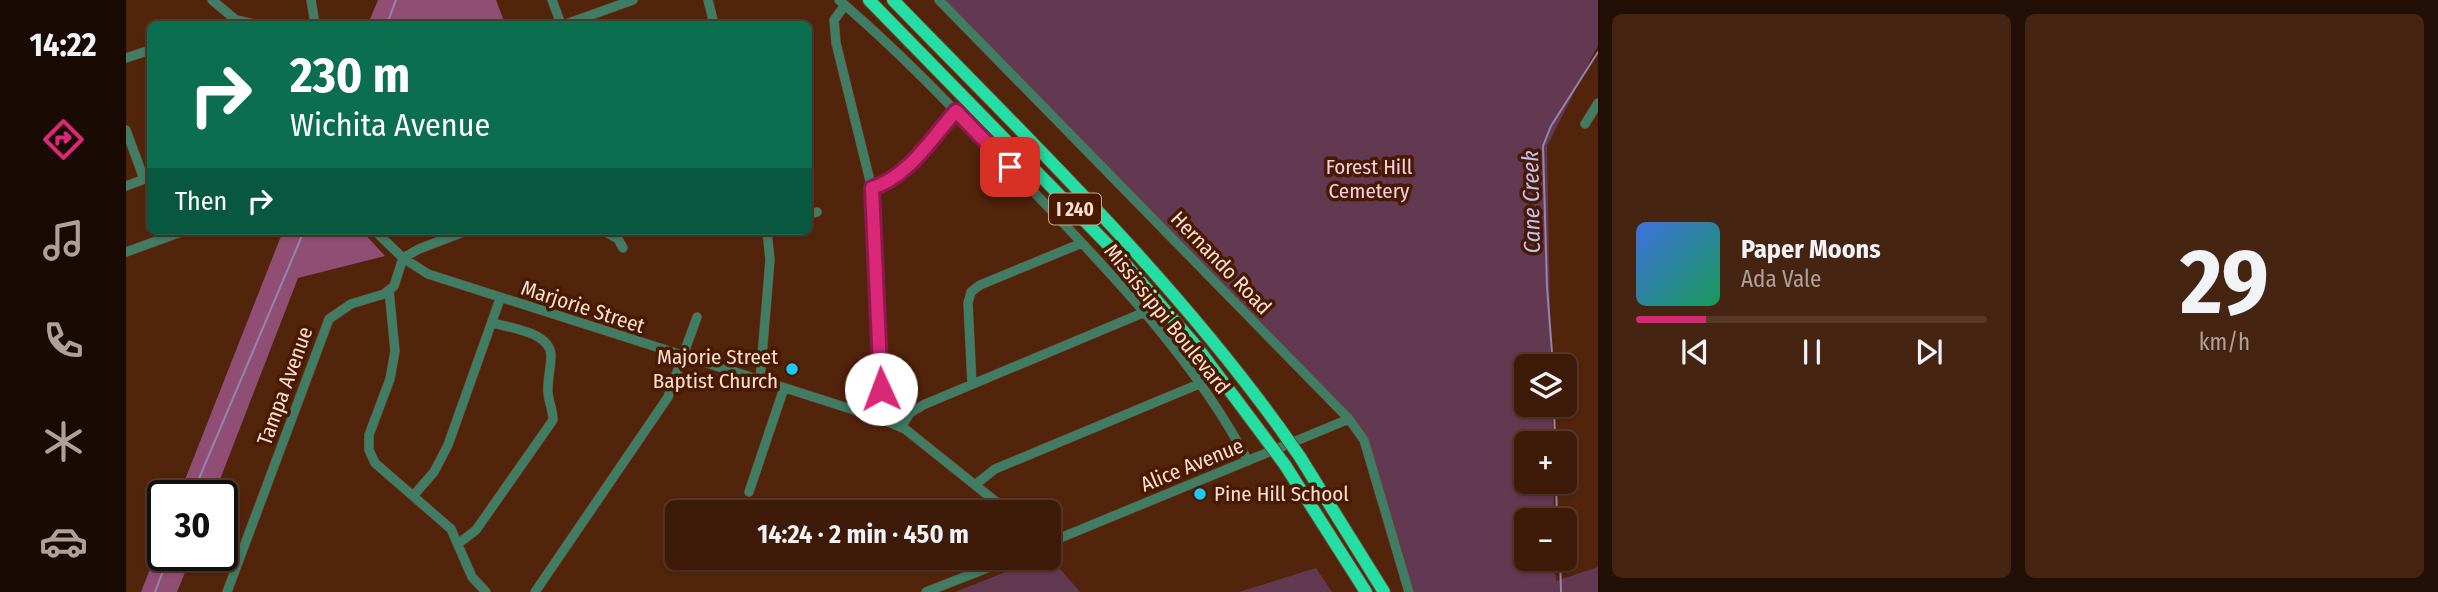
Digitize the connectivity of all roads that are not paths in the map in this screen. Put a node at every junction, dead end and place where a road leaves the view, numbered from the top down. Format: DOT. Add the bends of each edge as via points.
graph roads {
  1 [pos="212,0"];
  2 [pos="311,0"];
  3 [pos="552,0"];
  4 [pos="634,0"];
  5 [pos="708,0"];
  6 [pos="869,0"];
  7 [pos="893,0"];
  8 [pos="940,0"];
  9 [pos="842,2"];
  10 [pos="236,20"];
  11 [pos="233,21"];
  12 [pos="240,21"];
  13 [pos="314,21"];
  14 [pos="562,21"];
  15 [pos="573,21"];
  16 [pos="713,21"];
  17 [pos="147,51"];
  18 [pos="126,58"];
  19 [pos="1598,103"];
  20 [pos="956,111"];
  21 [pos="1585,124"];
  22 [pos="126,130"];
  23 [pos="147,178"];
  24 [pos="126,186"];
  25 [pos="872,188"];
  26 [pos="173,235"];
  27 [pos="379,235"];
  28 [pos="456,235"];
  29 [pos="611,235"];
  30 [pos="767,235"];
  31 [pos="1082,243"];
  32 [pos="623,247"];
  33 [pos="126,252"];
  34 [pos="403,258"];
  35 [pos="389,290"];
  36 [pos="500,299"];
  37 [pos="1145,313"];
  38 [pos="696,317"];
  39 [pos="492,323"];
  40 [pos="683,357"];
  41 [pos="760,380"];
  42 [pos="972,384"];
  43 [pos="1199,384"];
  44 [pos="784,388"];
  45 [pos="874,417"];
  46 [pos="1349,419"];
  47 [pos="901,427"];
  48 [pos="1248,461"];
  49 [pos="976,484"];
  50 [pos="749,492"];
  51 [pos="413,496"];
  52 [pos="995,500"];
  53 [pos="1061,538"];
  54 [pos="459,543"];
  55 [pos="982,570"];
  56 [pos="229,591"];
  57 [pos="486,592"];
  58 [pos="535,592"];
  59 [pos="926,592"];
  60 [pos="1366,592"];
  61 [pos="1384,592"];
  62 [pos="1409,592"];
  1 -- 10 [label="street"];
  2 -- 13 [label="street"];
  3 -- 14 [label="street"];
  4 -- 15 [label="street"];
  5 -- 16 [label="street"];
  6 -- 60 [label="highway, I 240, bridge" via="1115,252 1197,347 1285,465"];
  7 -- 61 [label="highway, I 240, bridge" via="1093,203 1220,349 1300,457"];
  8 -- 46 [label="street, Hernando Road"];
  9 -- 20 [label="street, Mississippi Boulevard"];
  9 -- 25 [label="street" via="834,20 836,43"];
  10 -- 11 [label="street"];
  10 -- 12 [label="street"];
  17 -- 18 [label="street"];
  19 -- 21 [label="street"];
  20 -- 25 [label="street" via="905,169"];
  20 -- 31 [label="street, Mississippi Boulevard"];
  22 -- 23 [label="street"];
  23 -- 24 [label="street"];
  25 -- 45 [label="street" via="881,389"];
  26 -- 33 [label="street"];
  27 -- 34 [label="street, Marjorie Street"];
  28 -- 34 [label="street"];
  29 -- 32 [label="street"];
  30 -- 41 [label="street" via="770,260"];
  31 -- 37 [label="street, Mississippi Boulevard"];
  31 -- 42 [label="street" via="971,292"];
  34 -- 35 [label="street"];
  34 -- 36 [label="street, Marjorie Street" via="428,274"];
  35 -- 51 [label="street" via="395,351 390,379 369,435 369,450 375,463"];
  35 -- 56 [label="street, Tampa Avenue" via="351,304 329,319"];
  36 -- 39 [label="street"];
  36 -- 40 [label="street, Marjorie Street"];
  37 -- 42 [label="street"];
  37 -- 43 [label="street, Mississippi Boulevard"];
  38 -- 40 [label="street"];
  39 -- 51 [label="street" via="449,445"];
  39 -- 54 [label="street" via="535,336 549,346 548,393 553,420 476,530"];
  40 -- 41 [label="street, Marjorie Street"];
  40 -- 58 [label="street" via="668,397"];
  41 -- 44 [label="street, Marjorie Street"];
  42 -- 47 [label="street" via="915,408"];
  43 -- 48 [label="street, Mississippi Boulevard" via="1228,423"];
  43 -- 49 [label="street" via="995,469"];
  44 -- 45 [label="street, Marjorie Street"];
  44 -- 50 [label="street"];
  45 -- 47 [label="street, Marjorie Street"];
  46 -- 48 [label="street, Alice Avenue"];
  46 -- 62 [label="street, Hernando Road" via="1364,440"];
  47 -- 49 [label="street, Marjorie Street"];
  48 -- 53 [label="street, Alice Avenue"];
  49 -- 52 [label="street, Marjorie Street"];
  51 -- 54 [label="street" via="451,528"];
  54 -- 57 [label="street" via="472,577"];
  55 -- 59 [label="street"];
}
